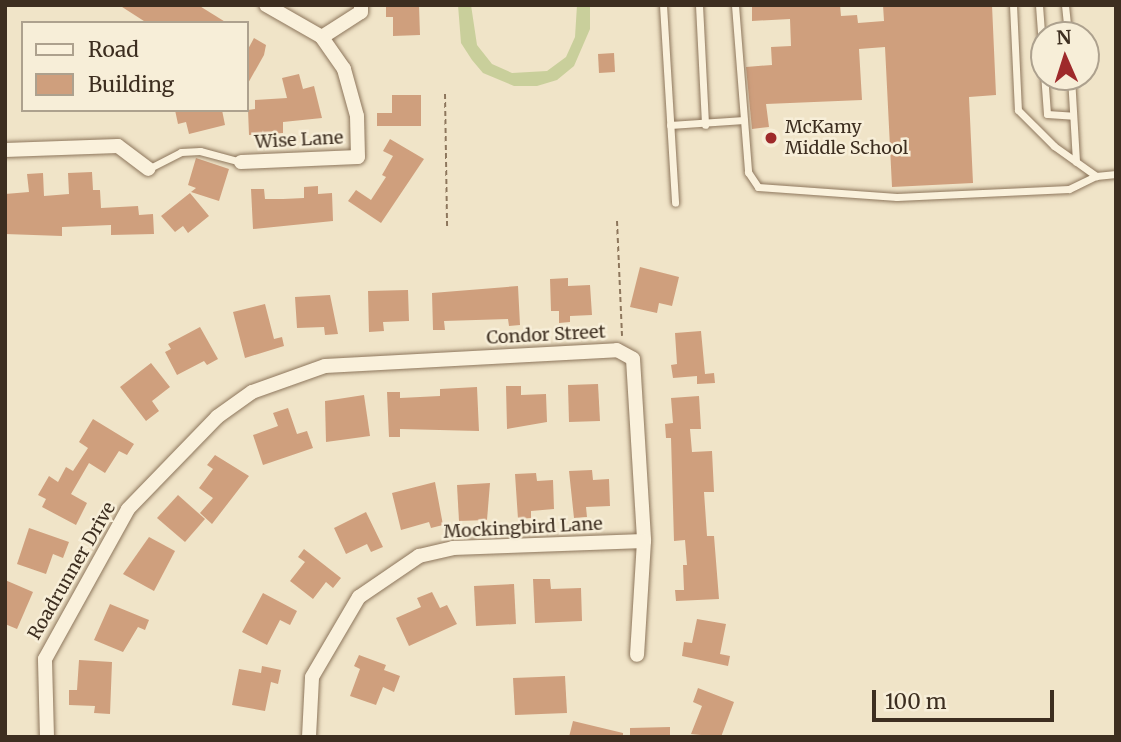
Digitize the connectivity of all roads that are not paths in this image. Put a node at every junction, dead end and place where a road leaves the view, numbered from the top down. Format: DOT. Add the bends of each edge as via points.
graph roads {
  1 [pos="266,5"];
  2 [pos="361,5"];
  3 [pos="663,5"];
  4 [pos="699,5"];
  5 [pos="736,5"];
  6 [pos="1013,5"];
  7 [pos="1039,5"];
  8 [pos="321,37"];
  9 [pos="1072,91"];
  10 [pos="1073,116"];
  11 [pos="744,120"];
  12 [pos="670,125"];
  13 [pos="705,125"];
  14 [pos="5,150"];
  15 [pos="241,162"];
  16 [pos="1076,162"];
  17 [pos="148,169"];
  18 [pos="1116,174"];
  19 [pos="1096,176"];
  20 [pos="675,203"];
  21 [pos="217,417"];
  22 [pos="644,541"];
  23 [pos="637,655"];
  24 [pos="47,737"];
  25 [pos="309,737"];
  1 -- 8 [label="street"];
  2 -- 8 [label="street" via="361,12"];
  3 -- 12 [label="lane"];
  4 -- 13 [label="lane"];
  5 -- 11 [label="lane"];
  6 -- 16 [label="lane" via="1018,110"];
  7 -- 10 [label="lane" via="1047,114"];
  8 -- 15 [label="street, Wise Lane" via="344,69 357,116 358,157"];
  9 -- 10 [label="lane"];
  10 -- 16 [label="lane"];
  11 -- 13 [label="lane"];
  11 -- 19 [label="lane" via="750,179 770,191 897,197 1069,189"];
  12 -- 13 [label="lane"];
  12 -- 20 [label="lane"];
  14 -- 17 [label="street" via="118,146"];
  15 -- 17 [label="lane" via="200,151 181,152"];
  16 -- 19 [label="lane"];
  18 -- 19 [label="lane"];
  21 -- 22 [label="street, Condor Street" via="252,392 326,366 617,350 633,359"];
  21 -- 24 [label="street, Roadrunner Drive" via="128,509 45,659"];
  22 -- 23 [label="street, Condor Street"];
  22 -- 25 [label="street, Mockingbird Lane" via="453,548 419,556 359,597 312,677"];
}
